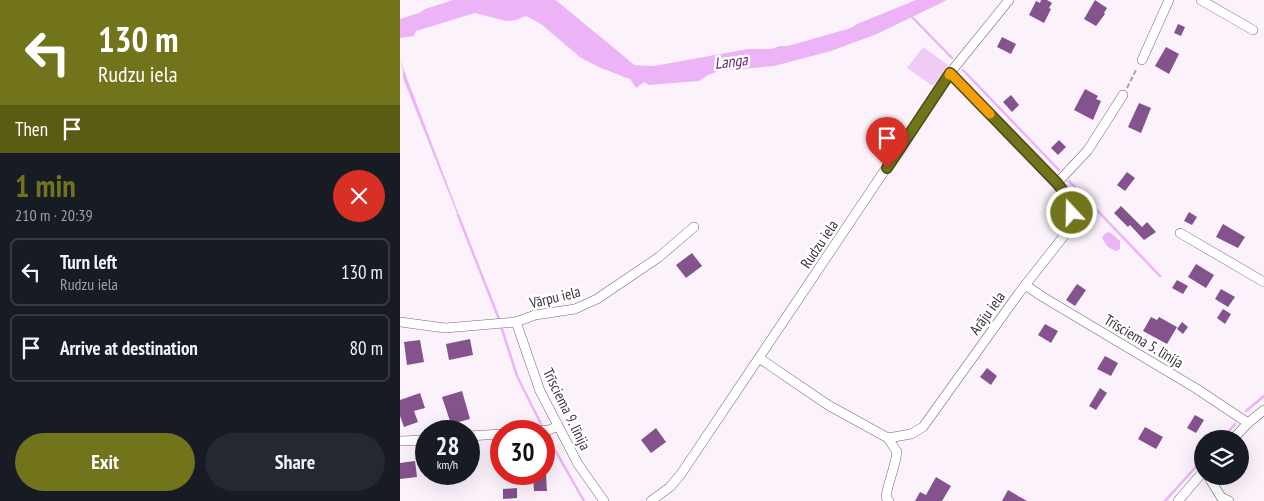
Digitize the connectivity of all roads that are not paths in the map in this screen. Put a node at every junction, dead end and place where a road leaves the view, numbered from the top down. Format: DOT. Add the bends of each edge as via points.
graph roads {
  1 [pos="1009,0"];
  2 [pos="1169,0"];
  3 [pos="1201,0"];
  4 [pos="1253,30"];
  5 [pos="1142,60"];
  6 [pos="950,73"];
  7 [pos="1123,95"];
  8 [pos="1057,183"];
  9 [pos="694,227"];
  10 [pos="1180,233"];
  11 [pos="1264,282"];
  12 [pos="1026,285"];
  13 [pos="400,322"];
  14 [pos="516,322"];
  15 [pos="759,358"];
  16 [pos="1264,410"];
  17 [pos="1248,422"];
  18 [pos="558,426"];
  19 [pos="555,427"];
  20 [pos="1241,430"];
  21 [pos="888,438"];
  22 [pos="415,440"];
  23 [pos="400,441"];
  24 [pos="1194,482"];
  25 [pos="1214,485"];
  26 [pos="604,501"];
  27 [pos="651,501"];
  28 [pos="889,501"];
  29 [pos="1178,501"];
  30 [pos="1229,501"];
  1 -- 6 [label="street, Rudzu iela"];
  2 -- 5 [label="street"];
  3 -- 4 [label="street"];
  6 -- 8 [label="street, Arāju iela"];
  6 -- 15 [label="street, Rudzu iela"];
  7 -- 8 [label="street" via="1088,150"];
  8 -- 12 [label="street, Arāju iela" via="1069,202 1072,213 1070,225"];
  9 -- 14 [label="street, Vārpu iela" via="659,257 597,299 576,309 535,315"];
  10 -- 11 [label="street"];
  12 -- 17 [label="street, Trīsciema 5. līnija"];
  12 -- 21 [label="street, Arāju iela" via="923,427 911,434"];
  13 -- 14 [label="street, Vārpu iela" via="445,328"];
  14 -- 18 [label="street, Trīsciema 9. līnija" via="540,391"];
  15 -- 21 [label="street" via="828,405"];
  15 -- 27 [label="street, Rudzu iela" via="680,474 670,487"];
  16 -- 17 [label="street"];
  17 -- 20 [label="street"];
  18 -- 19 [label="street"];
  18 -- 26 [label="street, Trīsciema 9. līnija" via="578,464"];
  21 -- 28 [label="street" via="897,452 888,483 886,498"];
  22 -- 23 [label="street"];
  24 -- 29 [label="street"];
  25 -- 30 [label="street" via="1221,497"];
}
